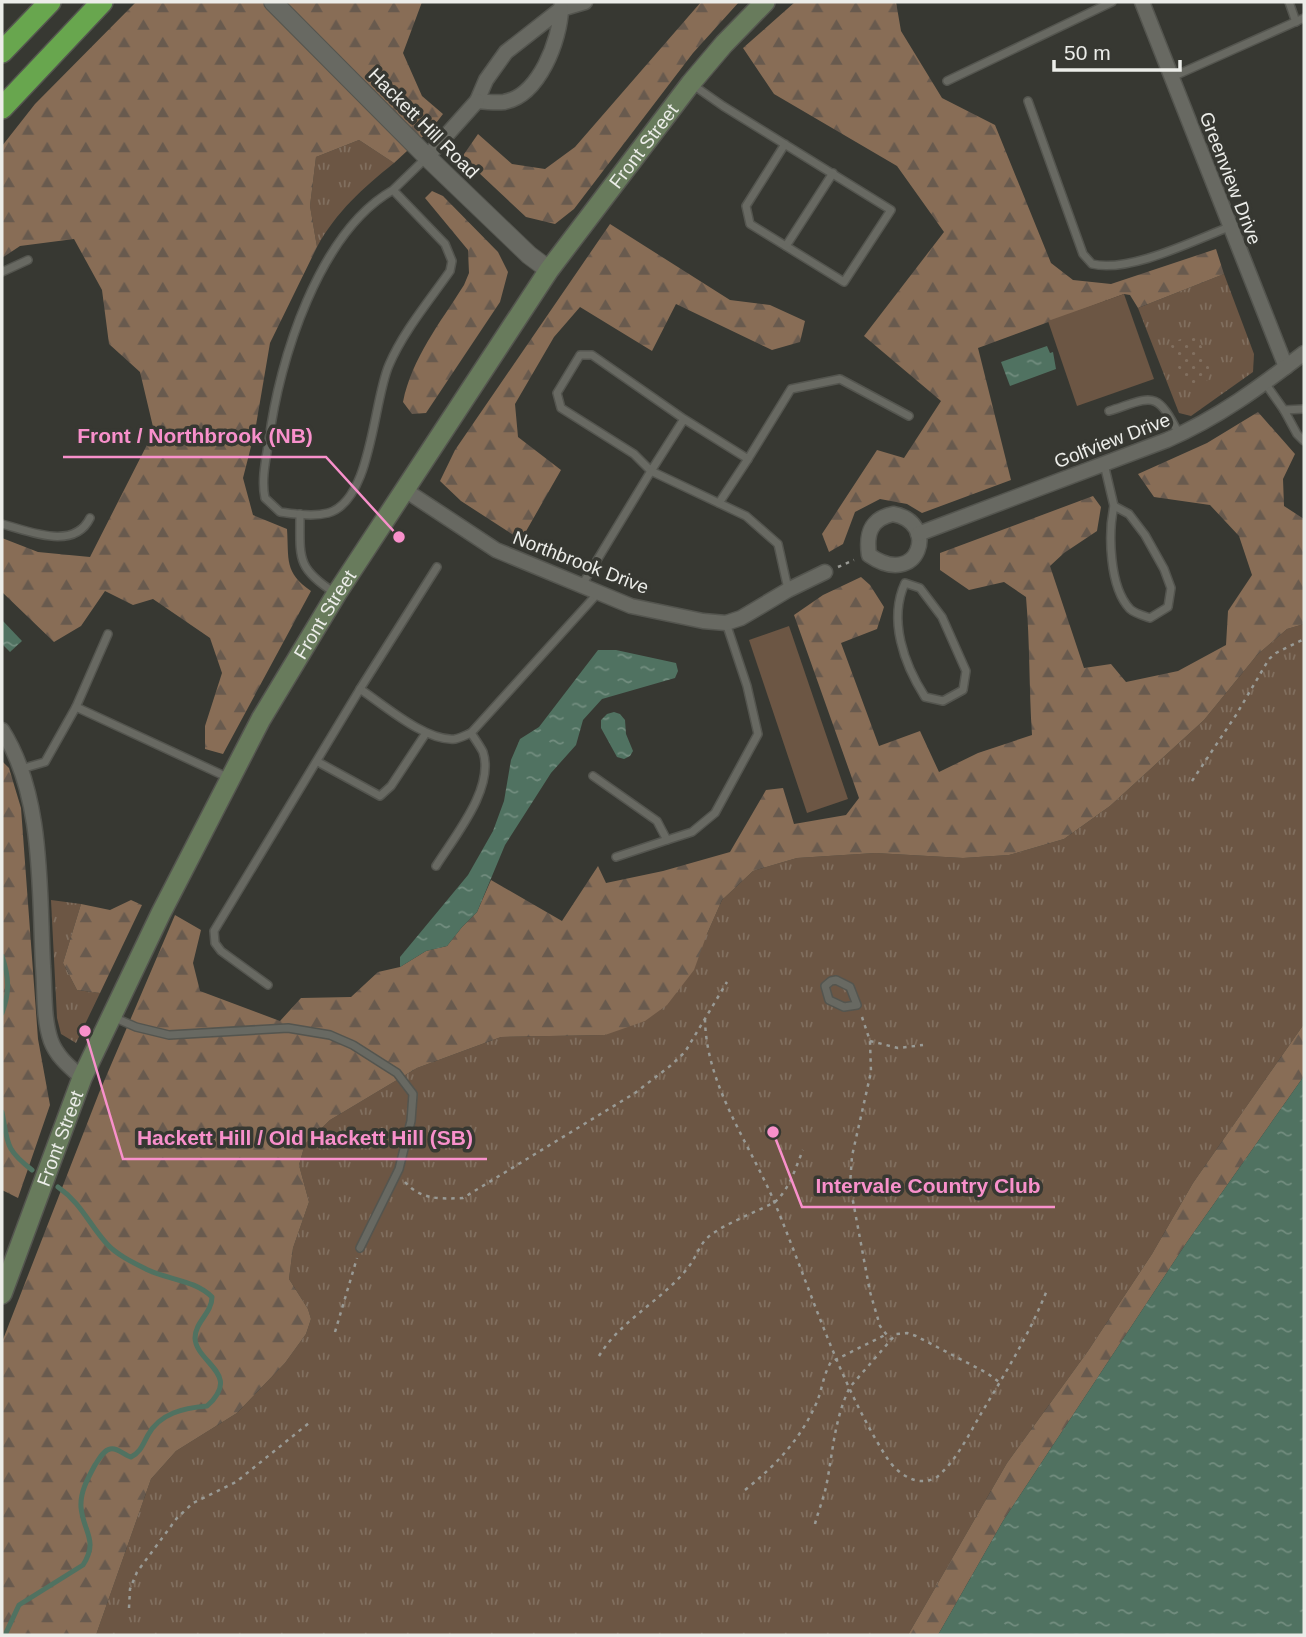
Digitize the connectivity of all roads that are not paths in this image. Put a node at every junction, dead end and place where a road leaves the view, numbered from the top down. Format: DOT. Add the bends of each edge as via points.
graph roads {
  1 [pos="50,2"];
  2 [pos="102,2"];
  3 [pos="272,2"];
  4 [pos="585,2"];
  5 [pos="765,2"];
  6 [pos="1112,2"];
  7 [pos="1142,2"];
  8 [pos="1289,2"];
  9 [pos="561,5"];
  10 [pos="1304,18"];
  11 [pos="1296,22"];
  12 [pos="2,52"];
  13 [pos="1172,77"];
  14 [pos="947,81"];
  15 [pos="691,83"];
  16 [pos="477,101"];
  17 [pos="1028,101"];
  18 [pos="2,108"];
  19 [pos="785,144"];
  20 [pos="427,158"];
  21 [pos="833,173"];
  22 [pos="393,190"];
  23 [pos="1229,227"];
  24 [pos="786,246"];
  25 [pos="28,260"];
  26 [pos="549,270"];
  27 [pos="2,272"];
  28 [pos="1304,353"];
  29 [pos="1286,367"];
  30 [pos="1265,383"];
  31 [pos="1304,409"];
  32 [pos="1284,410"];
  33 [pos="1109,411"];
  34 [pos="909,416"];
  35 [pos="684,419"];
  36 [pos="1180,435"];
  37 [pos="1304,441"];
  38 [pos="748,459"];
  39 [pos="1104,464"];
  40 [pos="651,471"];
  41 [pos="405,490"];
  42 [pos="719,503"];
  43 [pos="1114,506"];
  44 [pos="300,514"];
  45 [pos="90,518"];
  46 [pos="2,524"];
  47 [pos="918,534"];
  48 [pos="899,566"];
  49 [pos="437,567"];
  50 [pos="825,572"];
  51 [pos="905,583"];
  52 [pos="582,586"];
  53 [pos="788,590"];
  54 [pos="337,593"];
  55 [pos="598,593"];
  56 [pos="726,624"];
  57 [pos="108,634"];
  58 [pos="360,689"];
  59 [pos="76,707"];
  60 [pos="2,730"];
  61 [pos="426,733"];
  62 [pos="471,733"];
  63 [pos="318,762"];
  64 [pos="21,769"];
  65 [pos="593,776"];
  66 [pos="230,778"];
  67 [pos="667,840"];
  68 [pos="616,858"];
  69 [pos="436,866"];
  70 [pos="268,985"];
  71 [pos="857,1005"];
  72 [pos="112,1016"];
  73 [pos="82,1078"];
  74 [pos="360,1248"];
  75 [pos="2,1294"];
  1 -- 12 [label="highway"];
  2 -- 18 [label="highway"];
  3 -- 20 [label="street, Hackett Hill Road"];
  4 -- 9 [label="street"];
  5 -- 15 [label="main road, Front Street"];
  6 -- 14 [label="lane"];
  7 -- 13 [label="street, Greenview Drive"];
  8 -- 11 [label="lane"];
  9 -- 16 [label="street" via="506,52"];
  9 -- 16 [label="street" via="560,24 542,71 525,92 506,102"];
  10 -- 11 [label="lane"];
  11 -- 13 [label="lane"];
  13 -- 23 [label="street, Greenview Drive"];
  15 -- 19 [label="lane"];
  15 -- 26 [label="main road, Front Street"];
  16 -- 20 [label="street"];
  17 -- 23 [label="lane" via="1083,254 1092,264 1116,267 1135,262"];
  19 -- 21 [label="lane"];
  19 -- 24 [label="lane" via="746,206 750,224"];
  20 -- 22 [label="lane"];
  20 -- 26 [label="street, Hackett Hill Road"];
  21 -- 24 [label="lane"];
  21 -- 24 [label="lane" via="891,209 864,251 844,282"];
  22 -- 44 [label="lane" via="362,212 333,251 295,328 274,400 265,498 280,512"];
  22 -- 44 [label="lane" via="445,244 452,261 450,271 388,367 366,463 346,500 328,513"];
  23 -- 29 [label="street, Greenview Drive"];
  25 -- 27 [label="lane"];
  26 -- 41 [label="main road, Front Street"];
  28 -- 29 [label="street, Golfview Drive"];
  29 -- 30 [label="street, Golfview Drive"];
  30 -- 32 [label="lane"];
  30 -- 36 [label="street, Golfview Drive"];
  31 -- 32 [label="lane"];
  32 -- 37 [label="lane"];
  33 -- 36 [label="lane" via="1152,400 1166,408"];
  34 -- 38 [label="lane" via="840,379 791,389"];
  35 -- 38 [label="lane"];
  35 -- 40 [label="lane"];
  35 -- 40 [label="lane" via="592,355 580,355 557,393 561,408 634,454"];
  36 -- 39 [label="street, Golfview Drive"];
  38 -- 42 [label="lane"];
  39 -- 43 [label="lane"];
  39 -- 47 [label="street, Golfview Drive"];
  40 -- 42 [label="lane"];
  40 -- 52 [label="lane"];
  41 -- 52 [label="street, Northbrook Drive" via="496,550"];
  41 -- 54 [label="main road, Front Street"];
  42 -- 53 [label="lane" via="746,516 778,544"];
  43 -- 43 [label="lane" via="1111,553 1121,592 1130,610 1150,618 1168,607 1171,588 1146,535 1129,514"];
  44 -- 54 [label="lane" via="306,570"];
  45 -- 46 [label="lane" via="76,535 50,536"];
  47 -- 48 [label="street" via="913,557"];
  47 -- 48 [label="street" via="909,520 893,514 877,520 867,535 869,555 882,564"];
  48 -- 51 [label="lane"];
  49 -- 58 [label="lane"];
  50 -- 53 [label="street"];
  51 -- 51 [label="lane" via="897,599 901,643 925,697 943,701 963,690 966,671 931,600 920,588"];
  52 -- 55 [label="street, Northbrook Drive"];
  53 -- 56 [label="street"];
  54 -- 66 [label="main road, Front Street"];
  55 -- 56 [label="street, Northbrook Drive" via="631,606"];
  55 -- 62 [label="lane"];
  56 -- 67 [label="lane" via="758,734 715,813 692,832"];
  57 -- 59 [label="lane"];
  58 -- 61 [label="lane"];
  58 -- 63 [label="lane"];
  59 -- 64 [label="lane" via="45,762"];
  59 -- 66 [label="lane"];
  60 -- 64 [label="street"];
  61 -- 62 [label="lane" via="456,739"];
  61 -- 63 [label="lane" via="380,796"];
  62 -- 69 [label="lane" via="482,751 483,785"];
  63 -- 70 [label="lane" via="214,932 221,951"];
  64 -- 73 [label="street" via="36,849 46,1018 51,1042 63,1062"];
  65 -- 67 [label="lane" via="657,821"];
  66 -- 72 [label="main road, Front Street"];
  67 -- 68 [label="lane"];
  71 -- 71 [label="lane" via="846,983 836,980 827,984 832,1003"];
  72 -- 73 [label="main road, Front Street"];
  72 -- 74 [label="lane" via="169,1035 288,1028 330,1035 397,1073 413,1094 411,1121 399,1169"];
  73 -- 75 [label="main road, Front Street"];
}
